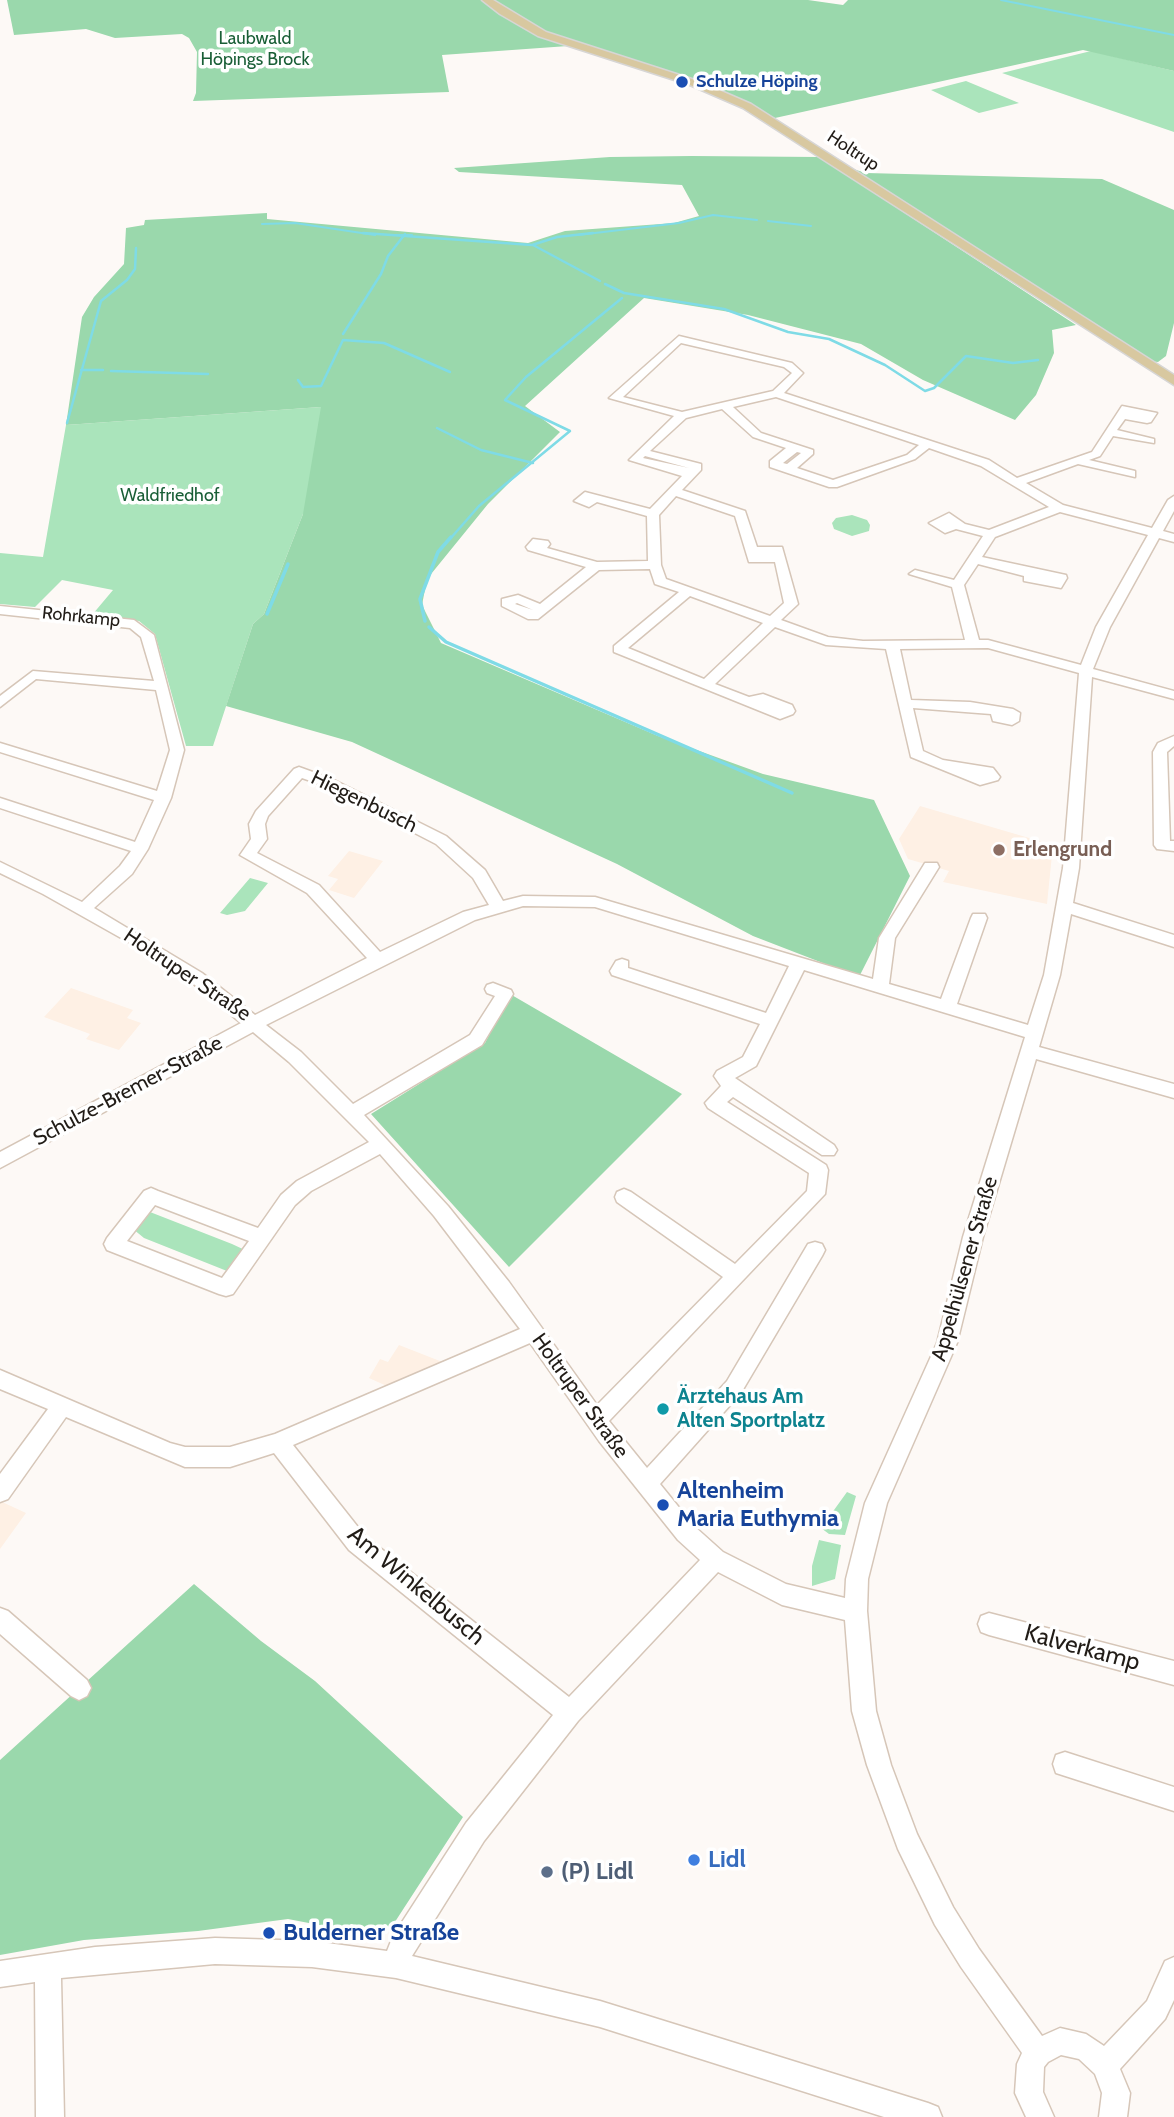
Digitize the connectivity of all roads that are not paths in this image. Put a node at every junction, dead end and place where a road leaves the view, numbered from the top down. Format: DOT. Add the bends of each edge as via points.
graph roads {
  1 [pos="488,0"];
  2 [pos="1174,381"];
  3 [pos="777,394"];
  4 [pos="724,405"];
  5 [pos="682,415"];
  6 [pos="1122,415"];
  7 [pos="1111,432"];
  8 [pos="1150,441"];
  9 [pos="928,443"];
  10 [pos="1078,461"];
  11 [pos="1131,474"];
  12 [pos="1018,481"];
  13 [pos="676,492"];
  14 [pos="594,498"];
  15 [pos="1174,500"];
  16 [pos="1059,508"];
  17 [pos="653,514"];
  18 [pos="955,526"];
  19 [pos="1156,533"];
  20 [pos="990,534"];
  21 [pos="1174,538"];
  22 [pos="538,549"];
  23 [pos="975,559"];
  24 [pos="655,565"];
  25 [pos="596,566"];
  26 [pos="915,574"];
  27 [pos="1032,574"];
  28 [pos="958,585"];
  29 [pos="687,592"];
  30 [pos="542,609"];
  31 [pos="0,610"];
  32 [pos="771,623"];
  33 [pos="973,642"];
  34 [pos="892,645"];
  35 [pos="1086,670"];
  36 [pos="706,685"];
  37 [pos="162,686"];
  38 [pos="1174,695"];
  39 [pos="748,702"];
  40 [pos="0,703"];
  41 [pos="906,704"];
  42 [pos="999,711"];
  43 [pos="1174,740"];
  44 [pos="0,747"];
  45 [pos="941,764"];
  46 [pos="163,798"];
  47 [pos="0,803"];
  48 [pos="1174,846"];
  49 [pos="140,849"];
  50 [pos="0,867"];
  51 [pos="931,867"];
  52 [pos="498,906"];
  53 [pos="1066,907"];
  54 [pos="84,909"];
  55 [pos="979,918"];
  56 [pos="1174,941"];
  57 [pos="377,959"];
  58 [pos="799,963"];
  59 [pos="622,965"];
  60 [pos="880,987"];
  61 [pos="493,989"];
  62 [pos="947,1007"];
  63 [pos="771,1021"];
  64 [pos="256,1022"];
  65 [pos="1031,1041"];
  66 [pos="732,1087"];
  67 [pos="1174,1091"];
  68 [pos="353,1113"];
  69 [pos="382,1143"];
  70 [pos="828,1150"];
  71 [pos="0,1161"];
  72 [pos="624,1197"];
  73 [pos="262,1238"];
  74 [pos="816,1250"];
  75 [pos="736,1275"];
  76 [pos="533,1333"];
  77 [pos="0,1379"];
  78 [pos="62,1406"];
  79 [pos="596,1420"];
  80 [pos="278,1442"];
  81 [pos="646,1484"];
  82 [pos="0,1492"];
  83 [pos="715,1559"];
  84 [pos="856,1611"];
  85 [pos="0,1619"];
  86 [pos="989,1624"];
  87 [pos="1174,1672"];
  88 [pos="79,1688"];
  89 [pos="570,1713"];
  90 [pos="1065,1765"];
  91 [pos="1174,1799"];
  92 [pos="396,1965"];
  93 [pos="48,1967"];
  94 [pos="1174,1970"];
  95 [pos="0,1974"];
  96 [pos="1038,2052"];
  97 [pos="1105,2065"];
  98 [pos="50,2117"];
  99 [pos="928,2117"];
  100 [pos="1040,2117"];
  101 [pos="1113,2117"];
  1 -- 2 [label="main road, Holtrup" via="542,34 694,83 747,106"];
  3 -- 4 [label="street"];
  3 -- 5 [label="street" via="798,373 788,365 679,339 615,398"];
  3 -- 9 [label="street"];
  4 -- 5 [label="street"];
  4 -- 9 [label="street" via="757,435 794,448 774,464 833,484 911,457"];
  5 -- 13 [label="street" via="635,460 689,474"];
  6 -- 7 [label="street"];
  7 -- 8 [label="street"];
  7 -- 10 [label="street" via="1096,454"];
  9 -- 12 [label="street" via="985,463"];
  10 -- 11 [label="street"];
  10 -- 12 [label="street"];
  12 -- 16 [label="street"];
  13 -- 17 [label="street"];
  13 -- 32 [label="street" via="741,514 754,559 781,558 791,604"];
  14 -- 17 [label="street"];
  15 -- 19 [label="street, Appelhülsener Straße"];
  16 -- 19 [label="street"];
  16 -- 20 [label="street"];
  17 -- 24 [label="street"];
  18 -- 20 [label="street"];
  19 -- 21 [label="street"];
  19 -- 35 [label="street, Appelhülsener Straße" via="1103,627"];
  20 -- 23 [label="street"];
  22 -- 25 [label="street"];
  23 -- 27 [label="street"];
  23 -- 28 [label="street"];
  24 -- 25 [label="street"];
  24 -- 29 [label="street" via="660,581"];
  25 -- 30 [label="street"];
  26 -- 28 [label="street"];
  28 -- 33 [label="street"];
  29 -- 32 [label="street"];
  29 -- 36 [label="street" via="619,649"];
  31 -- 37 [label="street, Rohrkamp" via="134,624 147,635"];
  32 -- 34 [label="street" via="833,643"];
  32 -- 36 [label="street"];
  33 -- 34 [label="street"];
  33 -- 35 [label="street"];
  34 -- 41 [label="street"];
  35 -- 38 [label="street"];
  35 -- 53 [label="street, Appelhülsener Straße"];
  36 -- 39 [label="street"];
  37 -- 40 [label="street" via="33,675"];
  37 -- 46 [label="street, Rohrkamp" via="177,750"];
  41 -- 42 [label="street" via="953,704"];
  41 -- 45 [label="street" via="916,754"];
  43 -- 48 [label="street" via="1160,752 1162,845"];
  44 -- 46 [label="street"];
  46 -- 49 [label="street, Rohrkamp"];
  47 -- 49 [label="street"];
  49 -- 54 [label="street, Rohrkamp"];
  50 -- 54 [label="street, Holtruper Straße"];
  51 -- 60 [label="street" via="887,938"];
  52 -- 57 [label="street"];
  52 -- 57 [label="street, Hiegenbusch" via="479,874 441,840 299,772 261,814 258,839 248,855 313,889"];
  52 -- 58 [label="street" via="550,899 595,902"];
  53 -- 56 [label="street"];
  53 -- 65 [label="street, Appelhülsener Straße" via="1052,975"];
  54 -- 64 [label="street, Holtruper Straße" via="196,977"];
  55 -- 62 [label="street"];
  57 -- 64 [label="street"];
  58 -- 60 [label="street"];
  58 -- 63 [label="street"];
  59 -- 63 [label="street" via="618,971"];
  60 -- 62 [label="street"];
  61 -- 68 [label="street" via="505,994 476,1040"];
  62 -- 65 [label="street"];
  63 -- 66 [label="street" via="750,1061 723,1076"];
  64 -- 68 [label="street, Holtruper Straße"];
  64 -- 71 [label="street, Schulze-Bremer-Straße"];
  65 -- 67 [label="street"];
  65 -- 84 [label="street, Appelhülsener Straße" via="947,1343 870,1521 857,1579"];
  66 -- 70 [label="street"];
  66 -- 75 [label="street" via="714,1103 819,1170 816,1194"];
  68 -- 69 [label="street, Holtruper Straße"];
  69 -- 73 [label="street" via="304,1186 288,1200"];
  69 -- 76 [label="street, Holtruper Straße" via="441,1211"];
  72 -- 75 [label="street"];
  73 -- 73 [label="street" via="226,1288 114,1244 151,1196"];
  74 -- 81 [label="street" via="734,1387"];
  75 -- 79 [label="street"];
  76 -- 79 [label="street, Holtruper Straße"];
  76 -- 80 [label="street"];
  77 -- 78 [label="street"];
  78 -- 80 [label="street" via="185,1457 230,1457"];
  78 -- 82 [label="street"];
  79 -- 81 [label="street, Holtruper Straße"];
  80 -- 89 [label="street, Am Winkelbusch" via="357,1543"];
  81 -- 83 [label="street, Holtruper Straße" via="686,1533"];
  83 -- 84 [label="street, Holtruper Straße" via="782,1594"];
  83 -- 89 [label="street"];
  84 -- 96 [label="street, Appelhülsener Straße" via="864,1712 907,1840 970,1958"];
  85 -- 88 [label="street"];
  86 -- 87 [label="street, Kalverkamp"];
  89 -- 92 [label="street" via="475,1832 402,1945"];
  90 -- 91 [label="street"];
  92 -- 93 [label="street" via="312,1954 215,1951"];
  92 -- 99 [label="street" via="600,2014"];
  93 -- 95 [label="street"];
  93 -- 98 [label="street"];
  94 -- 97 [label="street" via="1156,2010"];
  96 -- 97 [label="street" via="1060,2041 1073,2042 1086,2047"];
  96 -- 100 [label="street" via="1028,2078"];
  97 -- 101 [label="street" via="1116,2094"];
}
